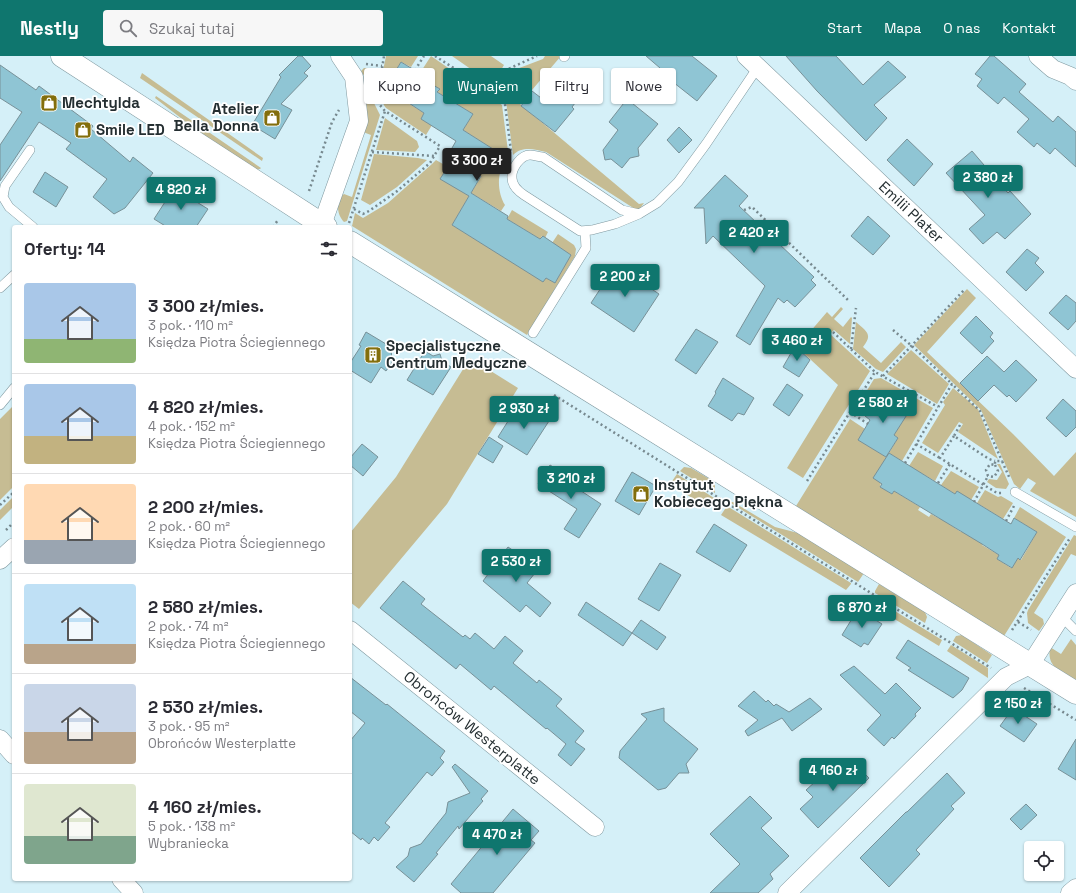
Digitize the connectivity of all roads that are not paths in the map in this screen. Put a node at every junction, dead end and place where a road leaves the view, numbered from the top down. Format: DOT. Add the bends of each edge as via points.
graph roads {
  1 [pos="62,56"];
  2 [pos="340,56"];
  3 [pos="1038,56"];
  4 [pos="752,62"];
  5 [pos="1074,75"];
  6 [pos="30,150"];
  7 [pos="639,214"];
  8 [pos="31,225"];
  9 [pos="321,225"];
  10 [pos="323,225"];
  11 [pos="585,231"];
  12 [pos="352,243"];
  13 [pos="12,277"];
  14 [pos="0,288"];
  15 [pos="533,333"];
  16 [pos="1076,369"];
  17 [pos="12,390"];
  18 [pos="0,405"];
  19 [pos="1016,492"];
  20 [pos="1074,531"];
  21 [pos="12,549"];
  22 [pos="0,560"];
  23 [pos="1076,593"];
  24 [pos="1061,616"];
  25 [pos="1076,631"];
  26 [pos="352,632"];
  27 [pos="1030,665"];
  28 [pos="1076,693"];
  29 [pos="0,739"];
  30 [pos="12,753"];
  31 [pos="595,827"];
  32 [pos="124,881"];
  33 [pos="1076,888"];
  34 [pos="134,893"];
  35 [pos="787,893"];
  36 [pos="1070,893"];
  1 -- 9 [label="street"];
  2 -- 10 [label="street" via="354,78 359,121"];
  3 -- 5 [label="street" via="1053,69"];
  4 -- 7 [label="lane" via="706,144 678,182 657,203"];
  4 -- 16 [label="street, Emilii Plater"];
  6 -- 8 [label="lane" via="5,186 3,197 9,207"];
  7 -- 11 [label="lane" via="615,224"];
  7 -- 11 [label="lane" via="622,210 543,157 529,155 522,158 514,167 512,177 516,189 580,231"];
  11 -- 15 [label="lane" via="586,248"];
  12 -- 27 [label="street"];
  13 -- 14 [label="lane"];
  17 -- 18 [label="lane"];
  19 -- 20 [label="lane"];
  21 -- 22 [label="street"];
  23 -- 24 [label="street"];
  24 -- 25 [label="lane"];
  24 -- 27 [label="street"];
  26 -- 31 [label="street, Obrońców Westerplatte"];
  27 -- 28 [label="street"];
  27 -- 35 [label="street" via="1006,677"];
  29 -- 30 [label="street"];
  32 -- 34 [label="street"];
  33 -- 36 [label="street"];
}
